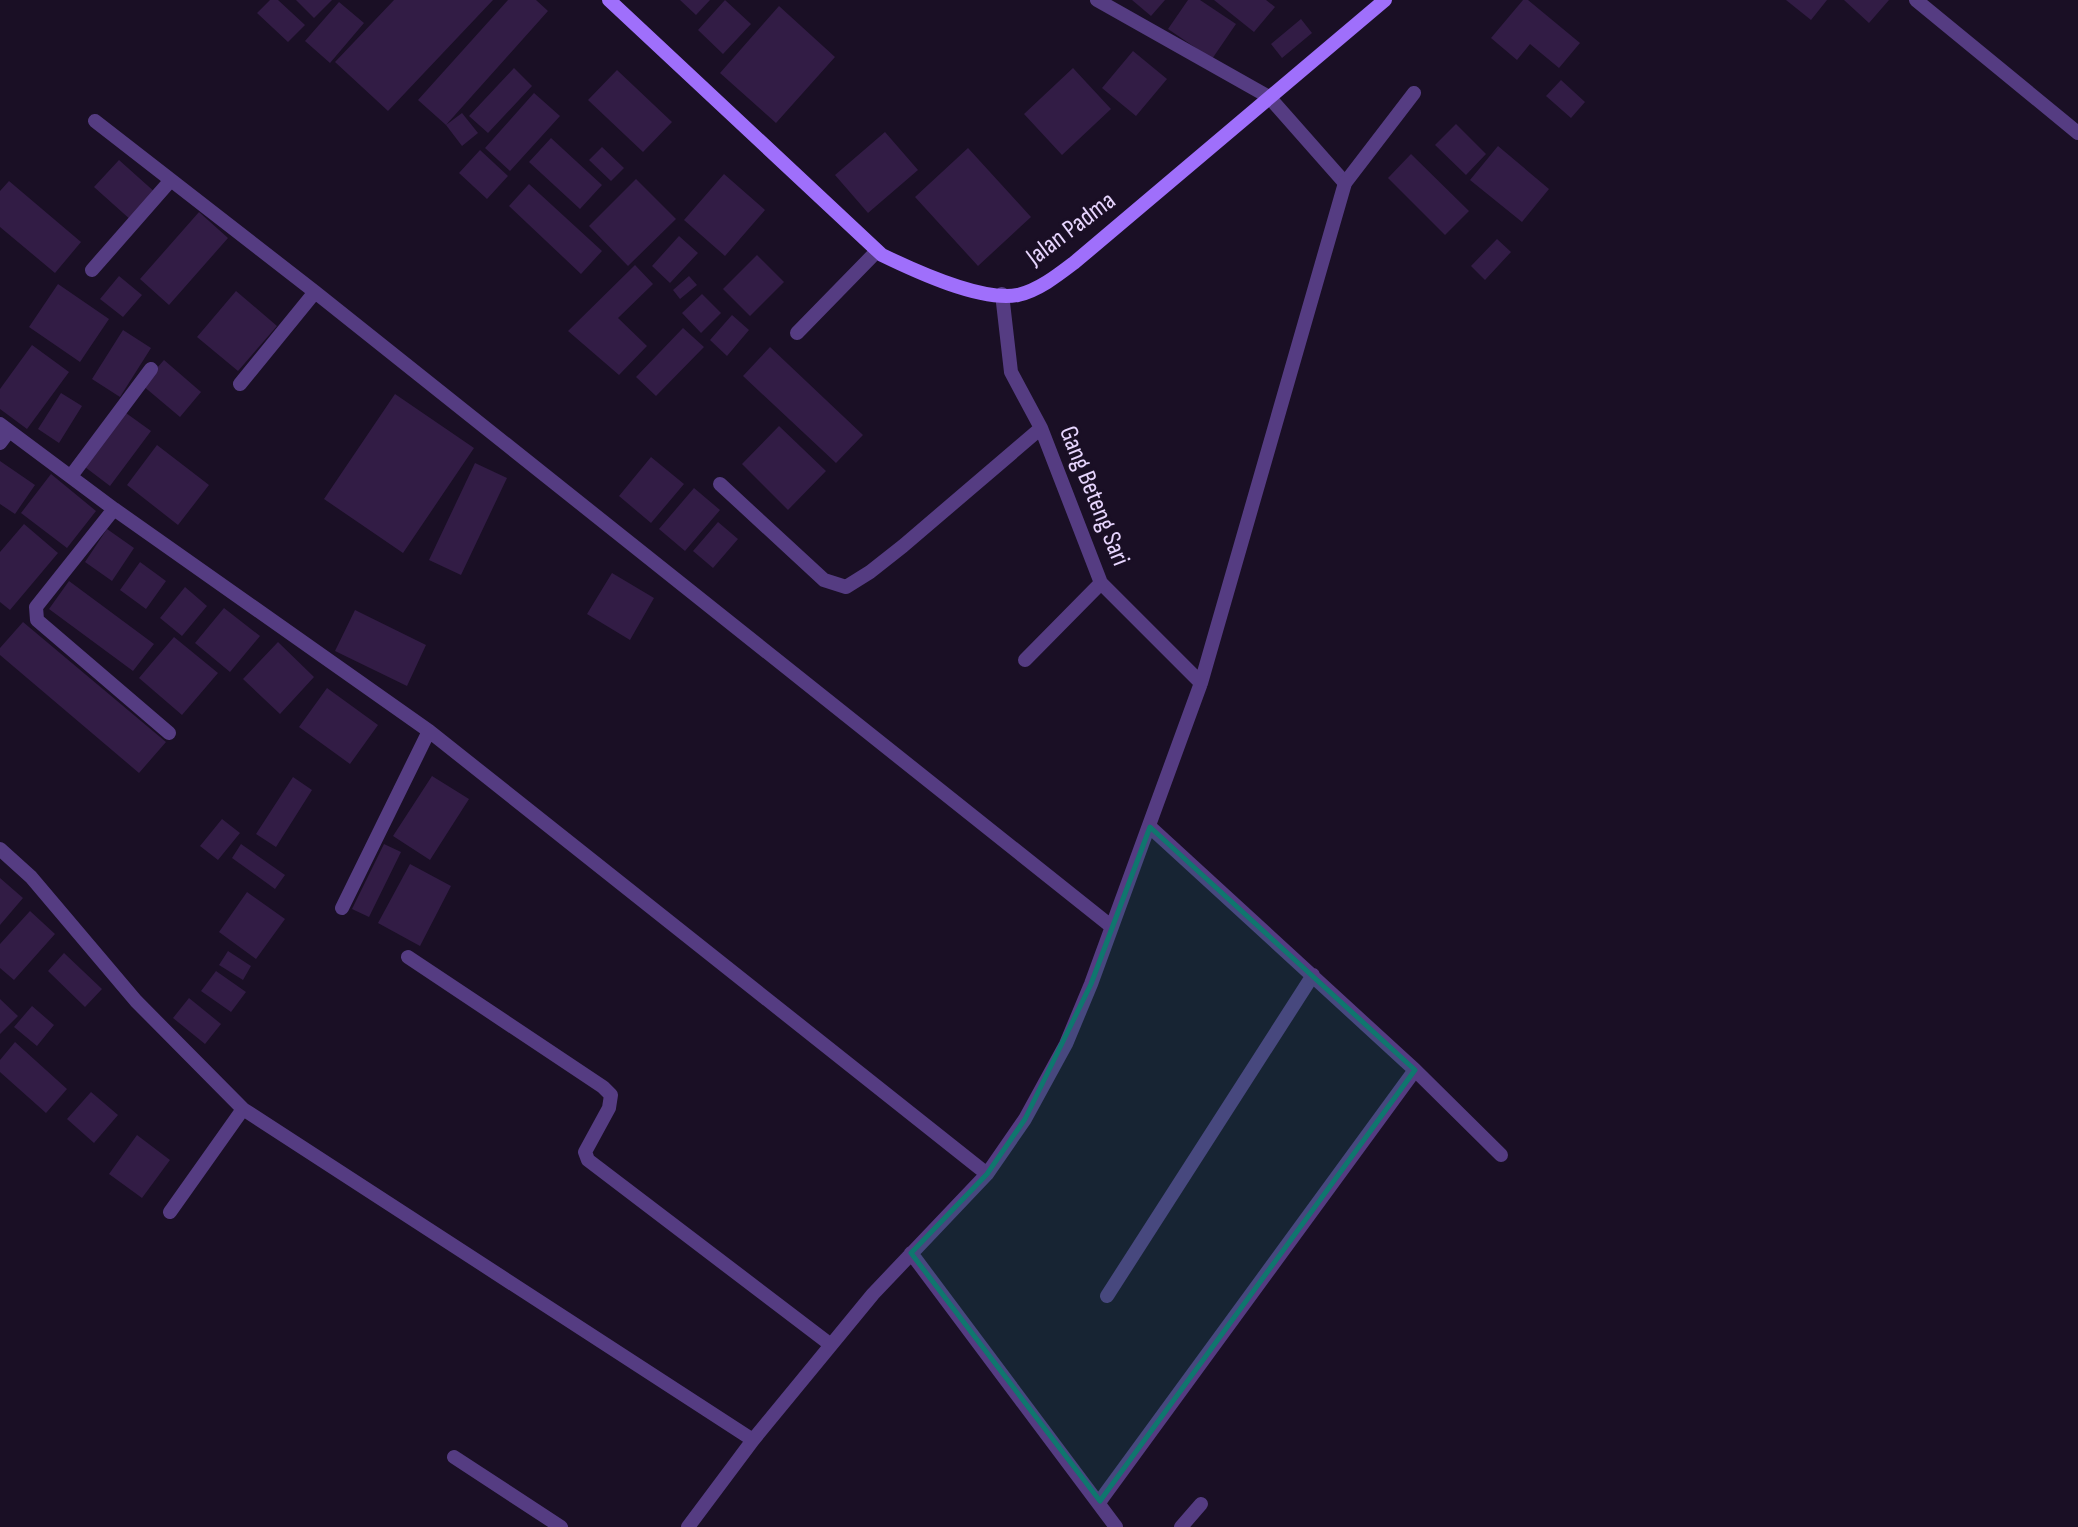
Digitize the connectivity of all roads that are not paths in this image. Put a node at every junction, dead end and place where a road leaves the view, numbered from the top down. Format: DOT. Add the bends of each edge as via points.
graph roads {
  1 [pos="609,0"];
  2 [pos="1097,0"];
  3 [pos="1385,0"];
  4 [pos="1916,0"];
  5 [pos="1414,93"];
  6 [pos="1269,97"];
  7 [pos="95,121"];
  8 [pos="2078,133"];
  9 [pos="171,180"];
  10 [pos="1345,183"];
  11 [pos="877,251"];
  12 [pos="92,270"];
  13 [pos="315,292"];
  14 [pos="1002,294"];
  15 [pos="797,333"];
  16 [pos="151,369"];
  17 [pos="240,384"];
  18 [pos="1041,428"];
  19 [pos="3,433"];
  20 [pos="71,476"];
  21 [pos="720,484"];
  22 [pos="114,509"];
  23 [pos="1101,583"];
  24 [pos="1024,660"];
  25 [pos="1201,683"];
  26 [pos="429,731"];
  27 [pos="169,733"];
  28 [pos="1150,827"];
  29 [pos="1,852"];
  30 [pos="342,908"];
  31 [pos="1112,927"];
  32 [pos="408,957"];
  33 [pos="1313,975"];
  34 [pos="1415,1070"];
  35 [pos="243,1109"];
  36 [pos="1501,1155"];
  37 [pos="987,1174"];
  38 [pos="170,1212"];
  39 [pos="911,1253"];
  40 [pos="1107,1296"];
  41 [pos="831,1345"];
  42 [pos="753,1440"];
  43 [pos="454,1457"];
  44 [pos="1100,1501"];
  45 [pos="1201,1504"];
  46 [pos="561,1527"];
  47 [pos="688,1527"];
  48 [pos="1116,1527"];
  49 [pos="1181,1527"];
  1 -- 11 [label="street, Jalan Padma"];
  2 -- 6 [label="street"];
  3 -- 6 [label="street, Jalan Padma"];
  4 -- 8 [label="street"];
  5 -- 10 [label="street"];
  6 -- 10 [label="street"];
  6 -- 14 [label="street, Jalan Padma" via="1052,280 1018,295"];
  7 -- 9 [label="street"];
  9 -- 12 [label="street"];
  9 -- 13 [label="street"];
  10 -- 25 [label="street"];
  11 -- 14 [label="street, Jalan Padma" via="922,275 960,288"];
  11 -- 15 [label="street"];
  13 -- 17 [label="street"];
  13 -- 31 [label="street"];
  14 -- 18 [label="street, Gang Beteng Sari" via="1012,372"];
  16 -- 20 [label="street"];
  18 -- 21 [label="street" via="903,546 846,587 824,580"];
  18 -- 23 [label="street, Gang Beteng Sari"];
  19 -- 20 [label="street"];
  20 -- 22 [label="street"];
  22 -- 26 [label="street"];
  22 -- 27 [label="street" via="36,607 37,620"];
  23 -- 24 [label="street"];
  23 -- 25 [label="street, Gang Beteng Sari"];
  25 -- 28 [label="street"];
  26 -- 30 [label="street"];
  26 -- 37 [label="street"];
  28 -- 31 [label="street"];
  28 -- 33 [label="street"];
  29 -- 35 [label="street" via="31,877 136,1001"];
  31 -- 37 [label="street" via="1066,1044 1026,1119"];
  32 -- 41 [label="street" via="603,1087 611,1095 609,1108 584,1152 588,1160"];
  33 -- 34 [label="street"];
  33 -- 40 [label="street"];
  34 -- 36 [label="street"];
  34 -- 44 [label="street"];
  35 -- 38 [label="street"];
  35 -- 42 [label="street"];
  37 -- 39 [label="street"];
  39 -- 41 [label="street"];
  39 -- 44 [label="street"];
  41 -- 42 [label="street"];
  42 -- 47 [label="street"];
  43 -- 46 [label="street"];
  44 -- 48 [label="street"];
  45 -- 49 [label="street"];
}
